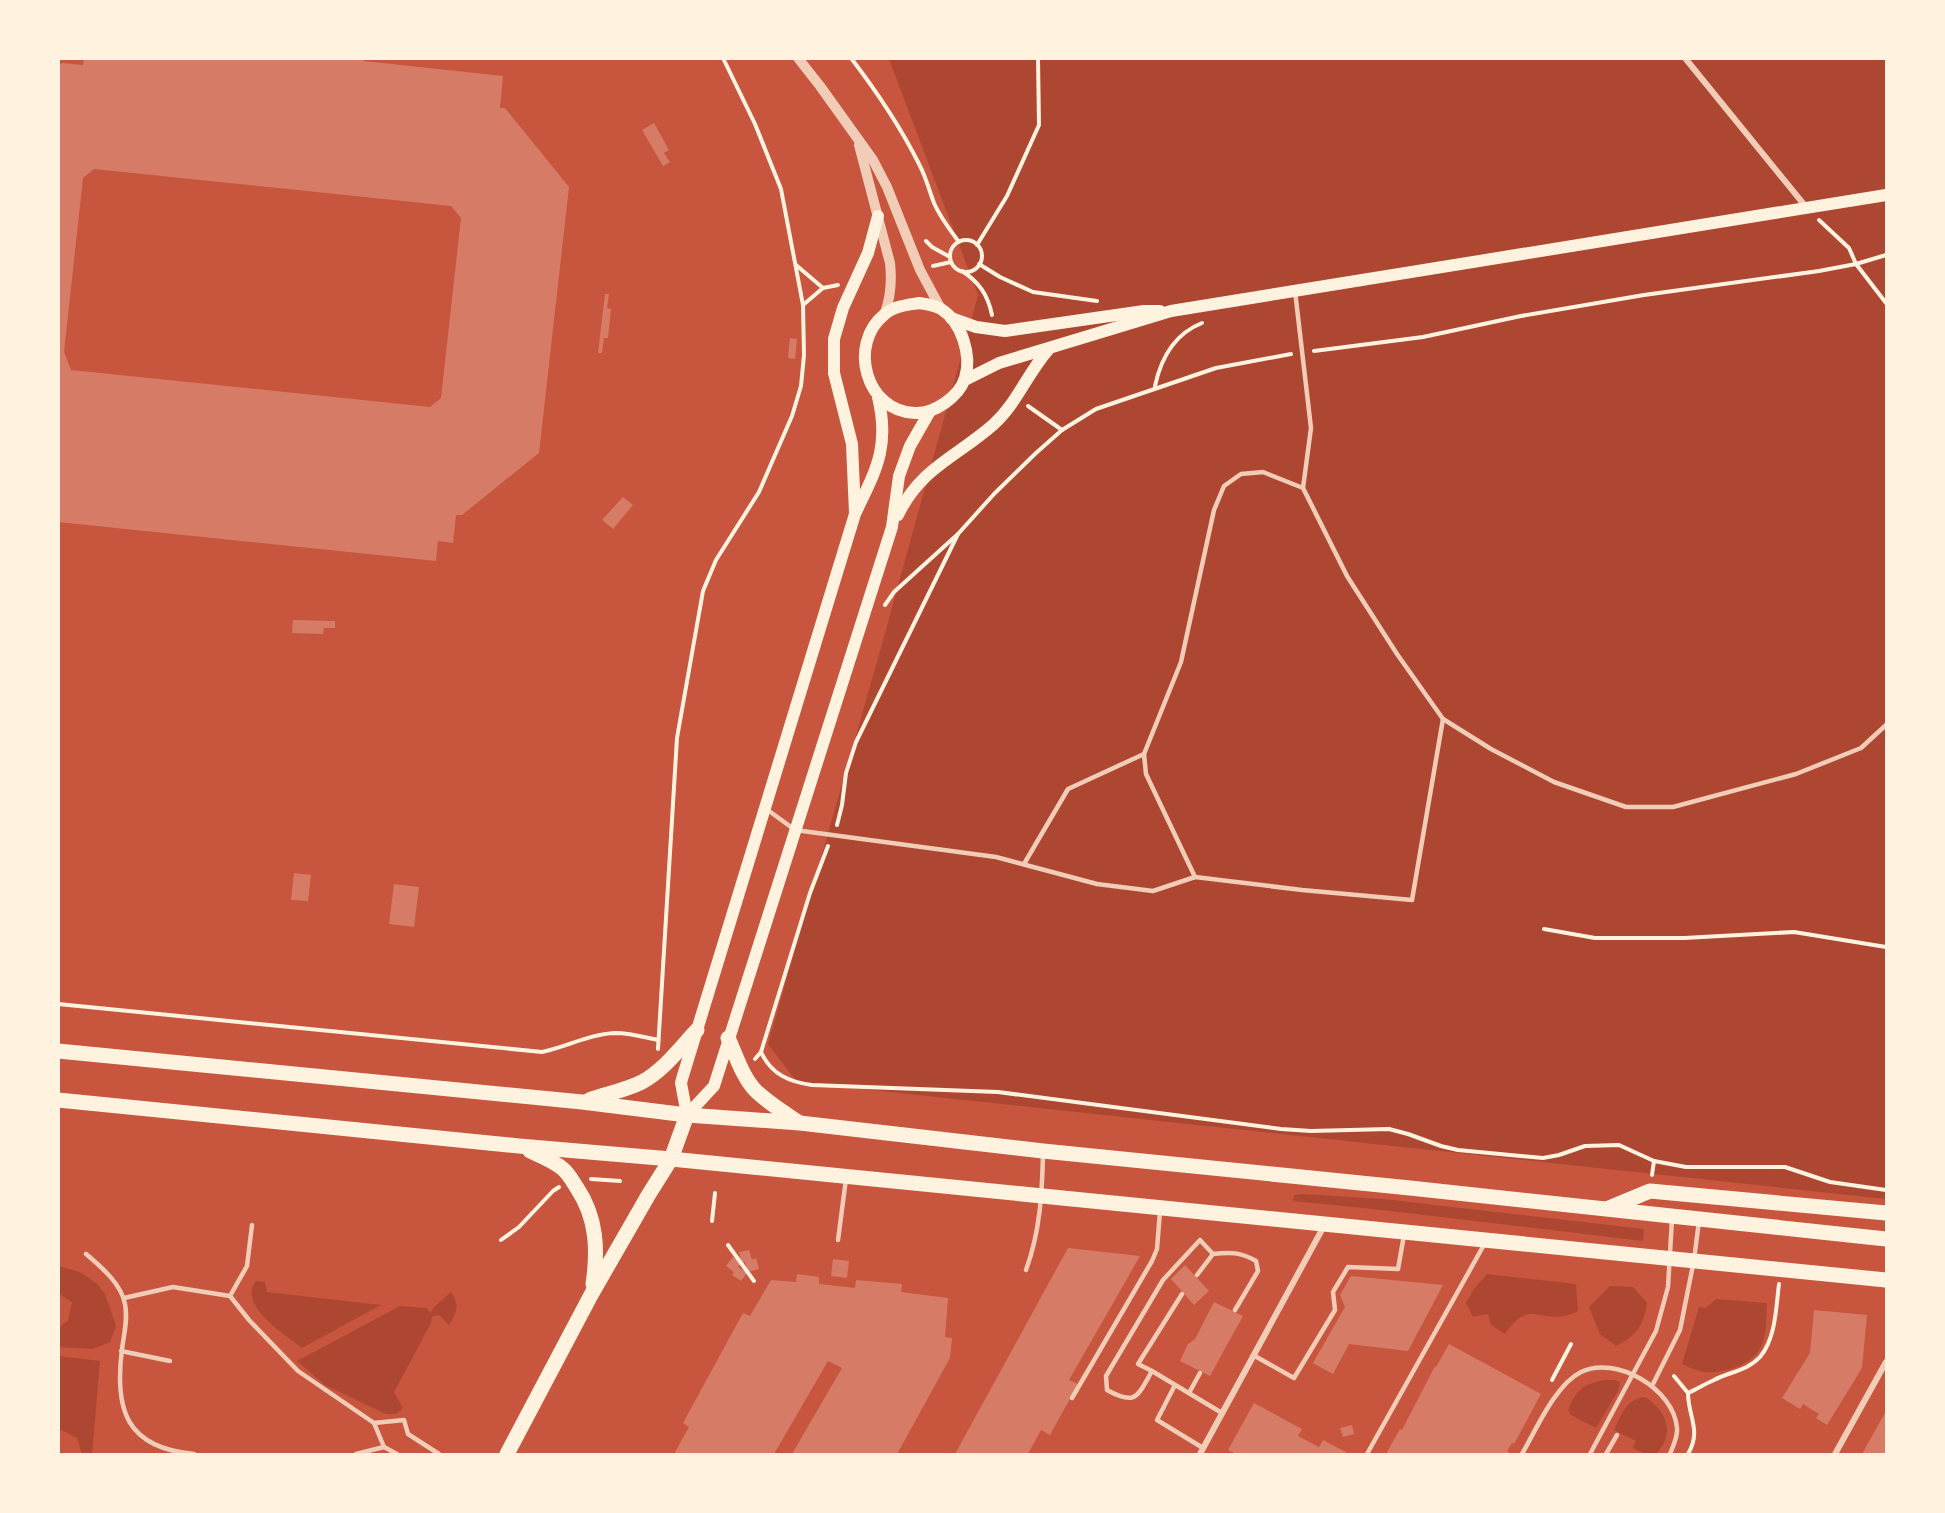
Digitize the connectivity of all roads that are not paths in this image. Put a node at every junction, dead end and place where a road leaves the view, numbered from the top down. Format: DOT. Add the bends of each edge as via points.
graph roads {
  1 [pos="798,58"];
  2 [pos="1685,58"];
  3 [pos="858,142"];
  4 [pos="1887,195"];
  5 [pos="1808,209"];
  6 [pos="878,216"];
  7 [pos="1295,290"];
  8 [pos="941,309"];
  9 [pos="1171,311"];
  10 [pos="885,314"];
  11 [pos="951,318"];
  12 [pos="1048,350"];
  13 [pos="964,380"];
  14 [pos="878,397"];
  15 [pos="930,411"];
  16 [pos="1303,488"];
  17 [pos="855,514"];
  18 [pos="892,527"];
  19 [pos="1443,719"];
  20 [pos="1887,725"];
  21 [pos="1144,754"];
  22 [pos="765,808"];
  23 [pos="795,830"];
  24 [pos="1024,864"];
  25 [pos="1195,877"];
  26 [pos="697,1030"];
  27 [pos="728,1038"];
  28 [pos="58,1051"];
  29 [pos="58,1100"];
  30 [pos="582,1102"];
  31 [pos="687,1115"];
  32 [pos="800,1123"];
  33 [pos="519,1146"];
  34 [pos="1043,1151"];
  35 [pos="671,1159"];
  36 [pos="846,1177"];
  37 [pos="1042,1196"];
  38 [pos="1161,1208"];
  39 [pos="1606,1209"];
  40 [pos="1887,1213"];
  41 [pos="1672,1216"];
  42 [pos="1700,1220"];
  43 [pos="1325,1224"];
  44 [pos="252,1225"];
  45 [pos="1405,1232"];
  46 [pos="1887,1239"];
  47 [pos="838,1240"];
  48 [pos="1486,1240"];
  49 [pos="86,1254"];
  50 [pos="1213,1254"];
  51 [pos="1668,1258"];
  52 [pos="1694,1260"];
  53 [pos="1026,1270"];
  54 [pos="1197,1275"];
  55 [pos="1887,1280"];
  56 [pos="1182,1294"];
  57 [pos="591,1295"];
  58 [pos="230,1296"];
  59 [pos="124,1298"];
  60 [pos="1235,1310"];
  61 [pos="121,1351"];
  62 [pos="1253,1355"];
  63 [pos="170,1361"];
  64 [pos="1887,1362"];
  65 [pos="1152,1371"];
  66 [pos="1200,1373"];
  67 [pos="1633,1376"];
  68 [pos="1175,1384"];
  69 [pos="1652,1386"];
  70 [pos="1189,1393"];
  71 [pos="1072,1398"];
  72 [pos="1222,1413"];
  73 [pos="374,1423"];
  74 [pos="1617,1435"];
  75 [pos="384,1447"];
  76 [pos="1203,1448"];
  77 [pos="194,1455"];
  78 [pos="356,1455"];
  79 [pos="380,1455"];
  80 [pos="397,1455"];
  81 [pos="439,1455"];
  82 [pos="507,1455"];
  83 [pos="1200,1455"];
  84 [pos="1367,1455"];
  85 [pos="1522,1455"];
  86 [pos="1590,1455"];
  87 [pos="1606,1455"];
  88 [pos="1670,1455"];
  89 [pos="1835,1455"];
  1 -- 3 [label="street"];
  2 -- 5 [label="street"];
  3 -- 6 [label="street"];
  3 -- 8 [label="street" via="887,186 920,270"];
  4 -- 5 [label="main road"];
  5 -- 7 [label="main road"];
  6 -- 10 [label="street" via="891,275"];
  6 -- 17 [label="main road" via="868,253 843,308 834,339 834,373 852,444"];
  7 -- 9 [label="main road"];
  7 -- 16 [label="lane" via="1311,428"];
  8 -- 10 [label="main road" via="919,303"];
  8 -- 11 [label="main road"];
  9 -- 11 [label="main road" via="1144,311 1005,331 985,330"];
  9 -- 12 [label="main road"];
  10 -- 14 [label="main road" via="866,346 868,378"];
  11 -- 13 [label="main road" via="966,348"];
  12 -- 13 [label="main road" via="999,363"];
  12 -- 18 [label="main road" via="1017,398 994,423 918,483 905,499"];
  13 -- 15 [label="main road" via="951,397"];
  14 -- 15 [label="main road" via="904,412"];
  14 -- 17 [label="main road" via="884,435 879,465"];
  15 -- 18 [label="main road" via="899,476"];
  16 -- 19 [label="lane" via="1347,576"];
  16 -- 21 [label="lane" via="1263,472 1240,474 1224,486 1214,510 1181,662"];
  17 -- 22 [label="main road"];
  18 -- 23 [label="main road"];
  19 -- 20 [label="lane" via="1554,782 1626,807 1673,807 1796,774 1861,748"];
  19 -- 25 [label="lane" via="1412,900"];
  21 -- 24 [label="lane" via="1068,789"];
  21 -- 25 [label="lane" via="1146,774"];
  22 -- 23 [label="lane"];
  22 -- 26 [label="main road"];
  23 -- 24 [label="lane"];
  23 -- 27 [label="main road"];
  24 -- 25 [label="lane" via="1097,884 1153,891"];
  26 -- 30 [label="main road" via="649,1077"];
  26 -- 31 [label="main road" via="681,1083"];
  27 -- 31 [label="main road" via="714,1086"];
  27 -- 32 [label="main road" via="753,1089"];
  28 -- 30 [label="main road"];
  29 -- 33 [label="main road"];
  30 -- 31 [label="main road"];
  31 -- 32 [label="main road"];
  31 -- 35 [label="main road"];
  32 -- 34 [label="main road"];
  33 -- 35 [label="main road"];
  33 -- 57 [label="main road" via="564,1170 580,1193 596,1236"];
  34 -- 37 [label="lane"];
  34 -- 39 [label="main road"];
  35 -- 36 [label="main road"];
  35 -- 57 [label="main road"];
  36 -- 37 [label="main road"];
  36 -- 47 [label="lane"];
  37 -- 38 [label="main road"];
  37 -- 53 [label="lane" via="1034,1250"];
  38 -- 43 [label="main road"];
  38 -- 71 [label="lane" via="1152,1261"];
  39 -- 40 [label="main road" via="1650,1191"];
  39 -- 41 [label="main road"];
  41 -- 42 [label="main road"];
  41 -- 51 [label="lane"];
  42 -- 46 [label="main road"];
  42 -- 52 [label="lane"];
  43 -- 45 [label="main road"];
  43 -- 62 [label="street"];
  44 -- 58 [label="lane" via="247,1266"];
  45 -- 48 [label="main road"];
  45 -- 62 [label="lane" via="1398,1269 1348,1267 1333,1292 1335,1310 1294,1378"];
  48 -- 51 [label="main road"];
  48 -- 84 [label="lane"];
  49 -- 59 [label="lane" via="108,1273"];
  50 -- 54 [label="lane"];
  50 -- 60 [label="lane" via="1245,1254 1257,1261 1258,1271"];
  50 -- 65 [label="lane" via="1200,1240 1162,1280 1106,1376 1107,1390 1124,1399 1133,1398"];
  51 -- 52 [label="main road"];
  51 -- 67 [label="lane" via="1668,1287 1656,1331"];
  52 -- 55 [label="main road"];
  52 -- 69 [label="lane" via="1680,1330"];
  56 -- 65 [label="lane" via="1138,1364"];
  57 -- 82 [label="main road"];
  58 -- 59 [label="lane" via="173,1287"];
  58 -- 73 [label="lane" via="298,1371"];
  59 -- 61 [label="lane" via="127,1319"];
  61 -- 63 [label="lane"];
  61 -- 77 [label="lane" via="119,1391 131,1426 148,1442 169,1452"];
  62 -- 72 [label="street"];
  64 -- 89 [label="street"];
  65 -- 68 [label="lane"];
  66 -- 70 [label="lane"];
  67 -- 69 [label="lane"];
  67 -- 85 [label="lane" via="1601,1367 1575,1377 1553,1400"];
  67 -- 86 [label="lane"];
  68 -- 70 [label="lane"];
  68 -- 76 [label="lane" via="1156,1420"];
  69 -- 88 [label="lane" via="1676,1419 1677,1434"];
  70 -- 72 [label="lane"];
  72 -- 76 [label="street"];
  73 -- 75 [label="lane"];
  73 -- 81 [label="lane" via="404,1420 408,1434"];
  74 -- 87 [label="lane"];
  75 -- 78 [label="lane"];
  75 -- 79 [label="lane"];
  75 -- 80 [label="lane"];
  76 -- 83 [label="street"];
}
